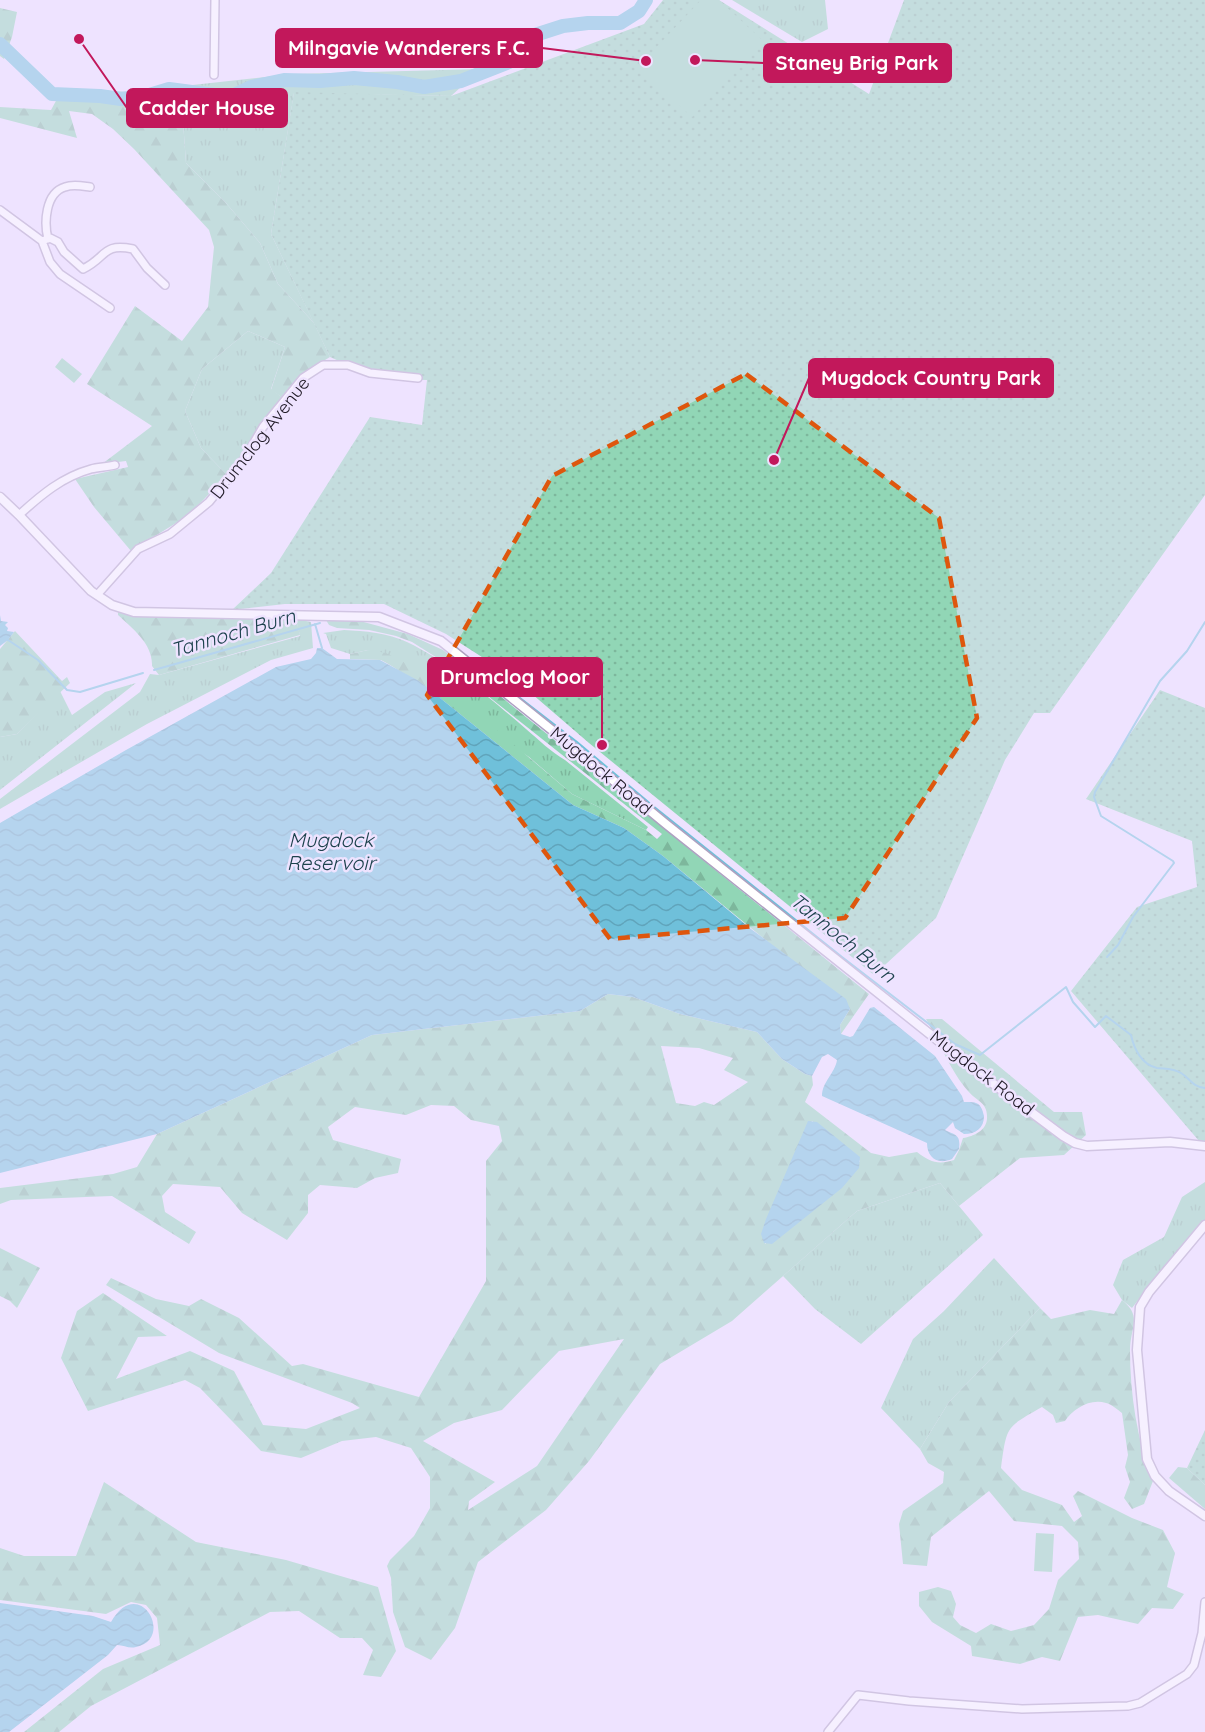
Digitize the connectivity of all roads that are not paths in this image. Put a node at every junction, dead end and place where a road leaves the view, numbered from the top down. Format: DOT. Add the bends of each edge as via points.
graph roads {
  1 [pos="215,0"];
  2 [pos="214,75"];
  3 [pos="90,187"];
  4 [pos="0,210"];
  5 [pos="45,240"];
  6 [pos="165,285"];
  7 [pos="110,308"];
  8 [pos="418,378"];
  9 [pos="114,465"];
  10 [pos="0,497"];
  11 [pos="19,514"];
  12 [pos="97,595"];
  13 [pos="1205,1146"];
  14 [pos="1205,1225"];
  15 [pos="1205,1516"];
  16 [pos="1205,1602"];
  17 [pos="828,1732"];
  1 -- 2 [label="street"];
  3 -- 5 [label="street" via="64,187 55,193 46,214"];
  4 -- 5 [label="street"];
  5 -- 6 [label="street" via="58,242 83,269 105,251 118,246 133,249"];
  5 -- 7 [label="street" via="50,262 60,274"];
  8 -- 12 [label="street, Drumclog Avenue" via="370,373 348,365 324,365 303,378 209,502 170,534 138,549"];
  9 -- 11 [label="street" via="93,468 61,481"];
  10 -- 11 [label="street, Mugdock Road"];
  11 -- 12 [label="street, Mugdock Road"];
  12 -- 13 [label="street, Mugdock Road" via="134,612 379,617 441,641 675,832 1063,1136 1087,1146 1170,1142"];
  14 -- 15 [label="street" via="1140,1307 1137,1350 1147,1459 1155,1476 1169,1491"];
  16 -- 17 [label="street" via="1194,1665 1187,1674 1140,1703 1022,1709 858,1695"];
}
